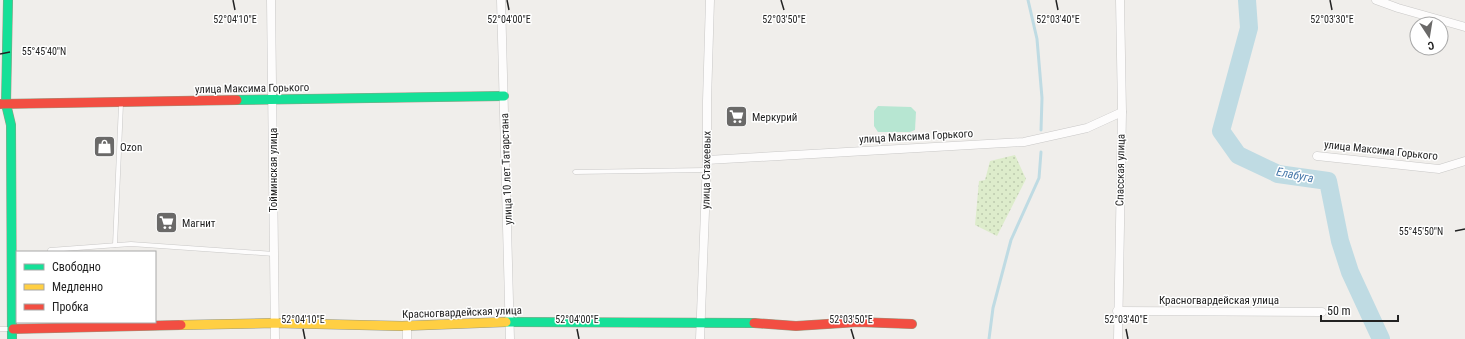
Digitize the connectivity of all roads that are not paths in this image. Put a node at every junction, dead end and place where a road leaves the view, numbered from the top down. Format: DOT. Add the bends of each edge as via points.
graph roads {
  1 [pos="8,0"];
  2 [pos="271,0"];
  3 [pos="501,0"];
  4 [pos="710,0"];
  5 [pos="1120,0"];
  6 [pos="1376,0"];
  7 [pos="1465,26"];
  8 [pos="504,96"];
  9 [pos="273,99"];
  10 [pos="121,102"];
  11 [pos="3,104"];
  12 [pos="1122,112"];
  13 [pos="1317,156"];
  14 [pos="707,160"];
  15 [pos="1465,161"];
  16 [pos="706,170"];
  17 [pos="575,172"];
  18 [pos="116,245"];
  19 [pos="50,251"];
  20 [pos="274,254"];
  21 [pos="15,280"];
  22 [pos="1117,311"];
  23 [pos="1322,312"];
  24 [pos="510,322"];
  25 [pos="701,322"];
  26 [pos="60,323"];
  27 [pos="158,323"];
  28 [pos="274,323"];
  29 [pos="912,324"];
  30 [pos="407,326"];
  31 [pos="12,328"];
  32 [pos="53,328"];
  33 [pos="0,329"];
  34 [pos="12,339"];
  35 [pos="275,339"];
  36 [pos="407,339"];
  37 [pos="510,339"];
  38 [pos="700,339"];
  39 [pos="1118,339"];
  1 -- 11 [label="street"];
  2 -- 9 [label="street, Тойминская улица"];
  3 -- 8 [label="street, улица 10 лет Татарстана"];
  4 -- 14 [label="street, улица Стахеевых"];
  5 -- 12 [label="street, Спасская улица"];
  6 -- 7 [label="street"];
  8 -- 9 [label="street, улица Максима Горького"];
  8 -- 24 [label="street, улица 10 лет Татарстана"];
  9 -- 10 [label="street, улица Максима Горького"];
  9 -- 20 [label="street, Тойминская улица"];
  10 -- 11 [label="street, улица Максима Горького"];
  10 -- 18 [label="lane"];
  11 -- 21 [label="street" via="11,125"];
  12 -- 14 [label="street, улица Максима Горького" via="1087,128 1024,142"];
  12 -- 22 [label="street, Спасская улица"];
  13 -- 15 [label="street, улица Максима Горького" via="1439,169"];
  14 -- 16 [label="street, улица Стахеевых"];
  16 -- 17 [label="lane"];
  16 -- 25 [label="street, улица Стахеевых"];
  18 -- 19 [label="lane"];
  18 -- 20 [label="lane"];
  20 -- 28 [label="street, Тойминская улица"];
  21 -- 31 [label="street"];
  22 -- 23 [label="street, Красногвардейская улица"];
  22 -- 39 [label="street, Спасская улица"];
  24 -- 25 [label="street, Красногвардейская улица"];
  24 -- 30 [label="street, Красногвардейская улица"];
  24 -- 37 [label="street, улица 10 лет Татарстана"];
  25 -- 29 [label="street, Красногвардейская улица" via="764,322 778,326 852,322"];
  25 -- 38 [label="street, улица Стахеевых"];
  26 -- 32 [label="lane"];
  27 -- 28 [label="street, Красногвардейская улица"];
  27 -- 32 [label="street, Красногвардейская улица"];
  28 -- 30 [label="street, Красногвардейская улица"];
  28 -- 35 [label="street, Тойминская улица"];
  30 -- 36 [label="street"];
  31 -- 32 [label="street, Красногвардейская улица"];
  31 -- 33 [label="lane"];
  31 -- 34 [label="street"];
}
